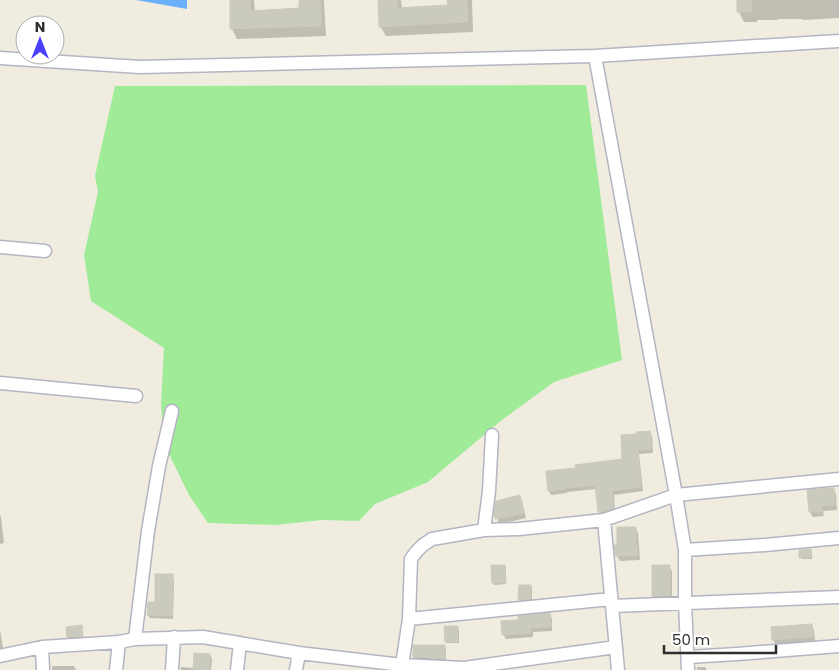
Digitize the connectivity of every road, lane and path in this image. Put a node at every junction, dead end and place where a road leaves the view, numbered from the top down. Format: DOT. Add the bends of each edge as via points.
graph roads {
  1 [pos="839,42"];
  2 [pos="595,56"];
  3 [pos="0,58"];
  4 [pos="0,247"];
  5 [pos="45,251"];
  6 [pos="0,383"];
  7 [pos="136,396"];
  8 [pos="172,410"];
  9 [pos="492,435"];
  10 [pos="839,479"];
  11 [pos="676,495"];
  12 [pos="604,520"];
  13 [pos="484,530"];
  14 [pos="839,538"];
  15 [pos="686,550"];
  16 [pos="839,597"];
  17 [pos="611,602"];
  18 [pos="686,603"];
  19 [pos="409,619"];
  20 [pos="174,637"];
  21 [pos="135,638"];
  22 [pos="119,642"];
  23 [pos="240,644"];
  24 [pos="839,646"];
  25 [pos="616,647"];
  26 [pos="42,648"];
  27 [pos="299,653"];
  28 [pos="0,656"];
  29 [pos="688,663"];
  30 [pos="401,667"];
  31 [pos="43,670"];
  32 [pos="116,670"];
  33 [pos="172,670"];
  34 [pos="237,670"];
  35 [pos="296,670"];
  36 [pos="618,670"];
  1 -- 2 [label="street"];
  2 -- 3 [label="street" via="140,67"];
  2 -- 11 [label="street"];
  4 -- 5 [label="street"];
  6 -- 7 [label="street"];
  8 -- 21 [label="street" via="148,531"];
  9 -- 13 [label="street"];
  10 -- 11 [label="street"];
  11 -- 12 [label="street"];
  11 -- 15 [label="street"];
  12 -- 13 [label="street"];
  12 -- 17 [label="street"];
  13 -- 19 [label="street" via="432,539 416,552 411,559"];
  14 -- 15 [label="street"];
  15 -- 18 [label="street"];
  16 -- 18 [label="street"];
  17 -- 18 [label="street"];
  17 -- 19 [label="street"];
  17 -- 25 [label="street"];
  18 -- 29 [label="street"];
  19 -- 30 [label="street"];
  20 -- 21 [label="street"];
  20 -- 23 [label="street" via="203,637"];
  20 -- 33 [label="street"];
  21 -- 22 [label="street"];
  22 -- 26 [label="street"];
  22 -- 32 [label="street"];
  23 -- 27 [label="street"];
  23 -- 34 [label="street"];
  24 -- 29 [label="street" via="738,654"];
  25 -- 30 [label="street" via="464,668"];
  25 -- 36 [label="street"];
  26 -- 28 [label="street"];
  26 -- 31 [label="street"];
  27 -- 30 [label="street"];
  27 -- 35 [label="street"];
}
